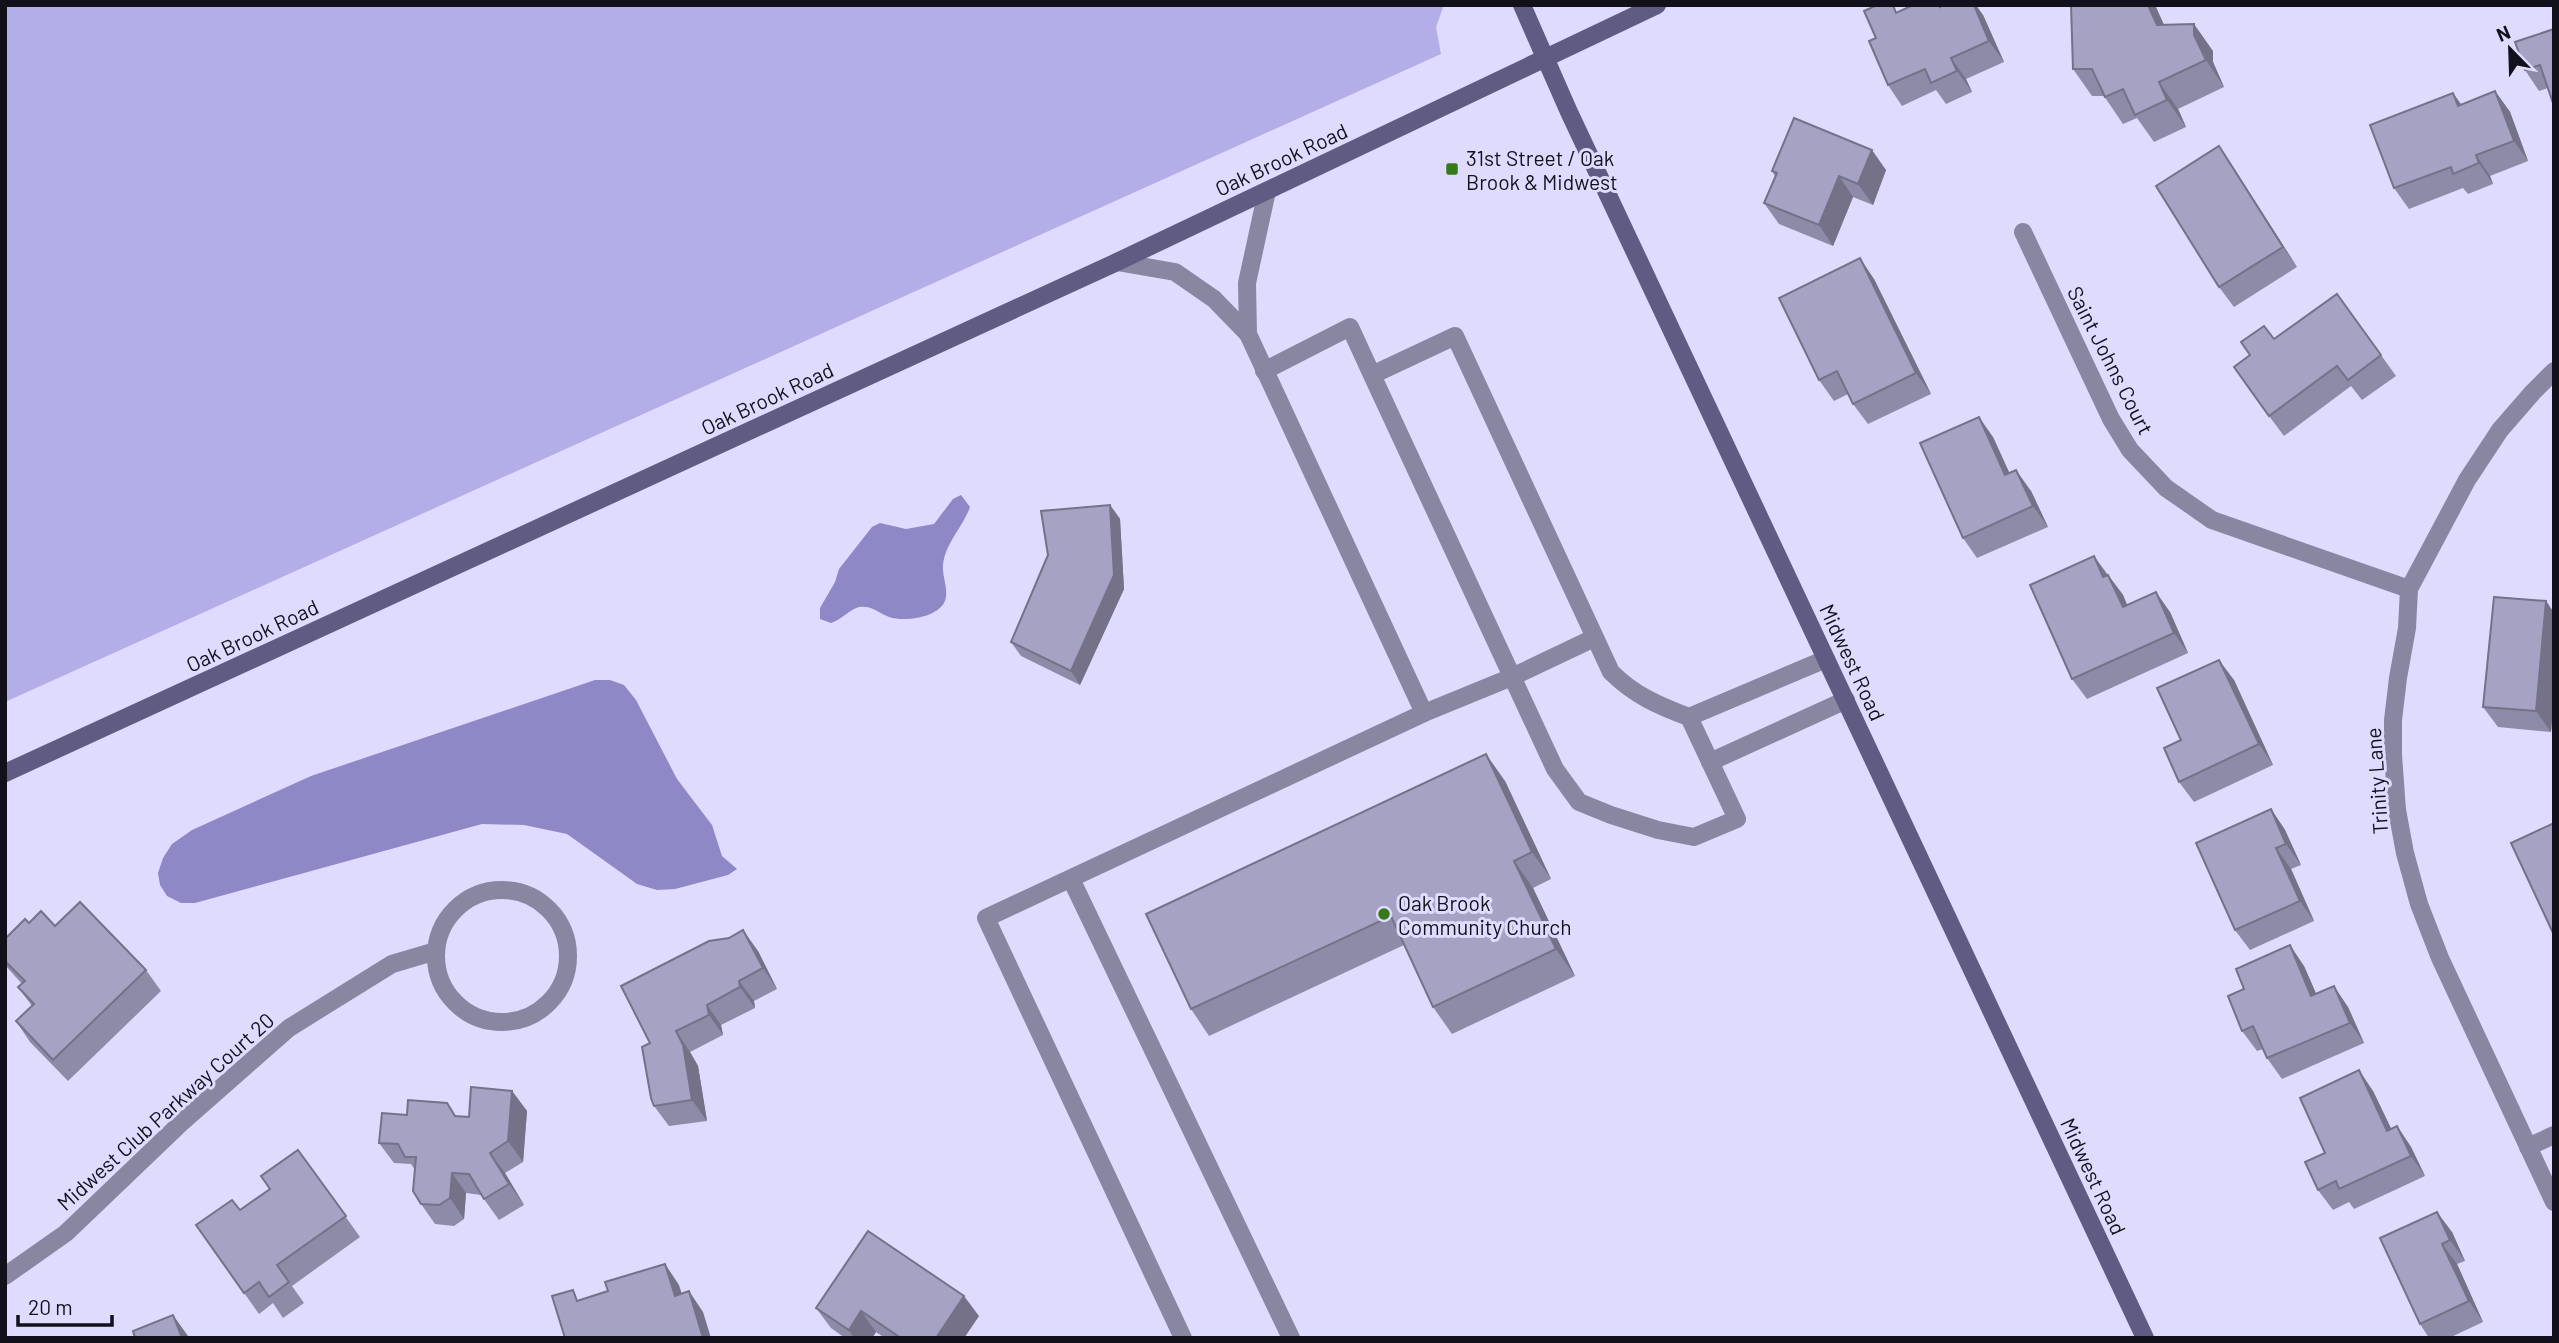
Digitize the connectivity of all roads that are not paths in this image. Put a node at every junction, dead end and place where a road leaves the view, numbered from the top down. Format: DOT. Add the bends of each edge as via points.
graph roads {
  1 [pos="1522,5"];
  2 [pos="1657,5"];
  3 [pos="1546,58"];
  4 [pos="1267,191"];
  5 [pos="2023,232"];
  6 [pos="1116,262"];
  7 [pos="1248,334"];
  8 [pos="1265,371"];
  9 [pos="2554,372"];
  10 [pos="1372,375"];
  11 [pos="2409,589"];
  12 [pos="1594,638"];
  13 [pos="1826,659"];
  14 [pos="1512,677"];
  15 [pos="1846,700"];
  16 [pos="1424,713"];
  17 [pos="1689,717"];
  18 [pos="1710,762"];
  19 [pos="5,773"];
  20 [pos="1071,878"];
  21 [pos="436,951"];
  22 [pos="2554,1135"];
  23 [pos="2528,1147"];
  24 [pos="2554,1202"];
  25 [pos="5,1276"];
  26 [pos="1183,1338"];
  27 [pos="1291,1338"];
  28 [pos="2146,1338"];
  1 -- 3 [label="main road, Midwest Road"];
  2 -- 3 [label="main road, Oak Brook Road"];
  3 -- 4 [label="main road, Oak Brook Road"];
  3 -- 13 [label="main road, Midwest Road"];
  4 -- 6 [label="main road, Oak Brook Road"];
  4 -- 7 [label="street" via="1247,283"];
  5 -- 11 [label="street, Saint Johns Court" via="2111,419 2130,450 2166,488 2212,520"];
  6 -- 7 [label="street" via="1175,272 1214,299"];
  6 -- 19 [label="main road, Oak Brook Road"];
  7 -- 8 [label="street"];
  8 -- 10 [label="street" via="1350,327"];
  8 -- 16 [label="street"];
  9 -- 11 [label="street, Trinity Lane" via="2500,430 2467,480"];
  10 -- 12 [label="street" via="1455,336"];
  10 -- 14 [label="street"];
  11 -- 23 [label="street, Trinity Lane" via="2393,720 2404,853 2440,958"];
  12 -- 14 [label="street"];
  12 -- 17 [label="street" via="1611,672 1625,686 1654,704"];
  13 -- 15 [label="main road, Midwest Road"];
  13 -- 17 [label="street"];
  14 -- 16 [label="street"];
  14 -- 18 [label="street" via="1555,769 1579,802 1611,816 1694,837 1737,818"];
  15 -- 18 [label="street"];
  15 -- 28 [label="main road, Midwest Road"];
  16 -- 20 [label="street"];
  17 -- 18 [label="street"];
  20 -- 26 [label="street" via="986,918"];
  20 -- 27 [label="street"];
  21 -- 21 [label="street" via="440,933 461,903 477,894 513,890 547,906 566,937 568,956 566,974 547,1005 514,1021 495,1021 475,1017 458,1006 445,990"];
  21 -- 25 [label="street, Midwest Club Parkway Court 20" via="392,964 289,1028 66,1233"];
  22 -- 23 [label="street"];
  23 -- 24 [label="street, Trinity Lane"];
}
